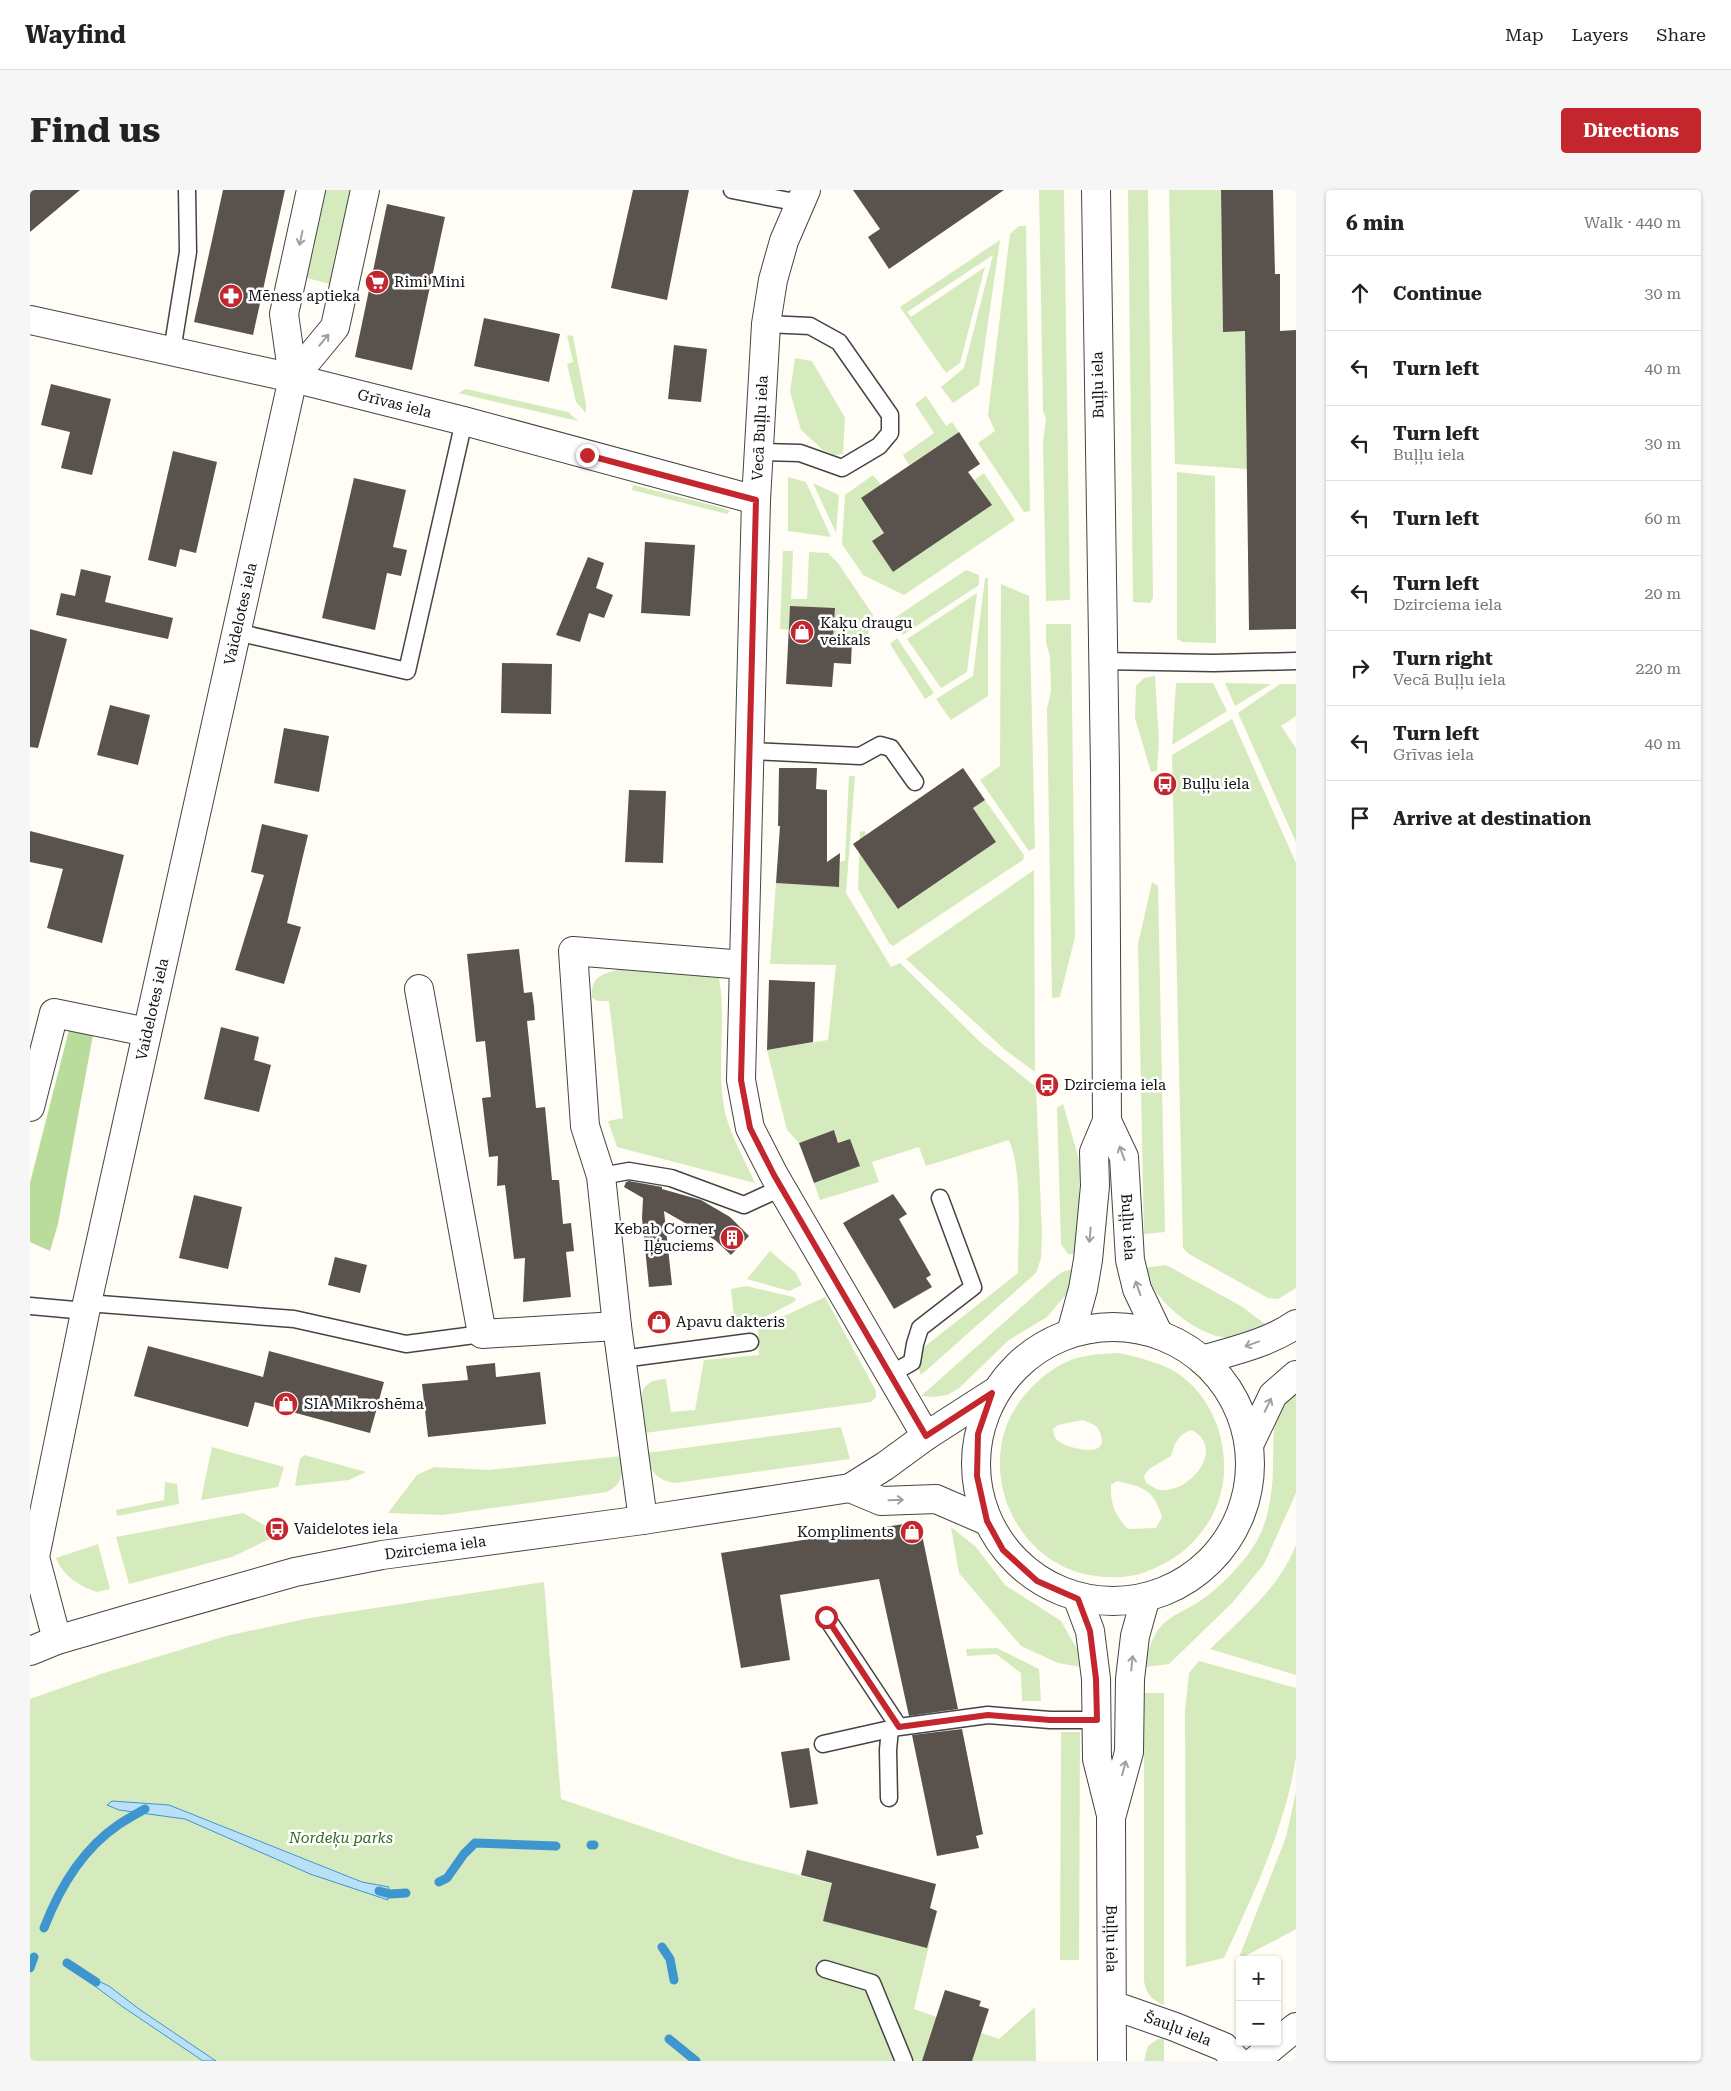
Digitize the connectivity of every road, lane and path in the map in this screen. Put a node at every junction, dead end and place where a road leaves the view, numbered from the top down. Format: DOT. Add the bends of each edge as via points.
graph roads {
  1 [pos="187,190"];
  2 [pos="311,190"];
  3 [pos="365,190"];
  4 [pos="732,190"];
  5 [pos="1096,190"];
  6 [pos="803,196"];
  7 [pos="30,320"];
  8 [pos="766,324"];
  9 [pos="172,351"];
  10 [pos="293,378"];
  11 [pos="464,421"];
  12 [pos="759,452"];
  13 [pos="756,500"];
  14 [pos="236,632"];
  15 [pos="1102,661"];
  16 [pos="1296,661"];
  17 [pos="750,751"];
  18 [pos="915,782"];
  19 [pos="744,965"];
  20 [pos="419,989"];
  21 [pos="147,1032"];
  22 [pos="30,1107"];
  23 [pos="1107,1121"];
  24 [pos="601,1176"];
  25 [pos="781,1188"];
  26 [pos="940,1198"];
  27 [pos="30,1306"];
  28 [pos="87,1307"];
  29 [pos="1296,1324"];
  30 [pos="617,1326"];
  31 [pos="1071,1333"];
  32 [pos="1158,1333"];
  33 [pos="482,1334"];
  34 [pos="750,1342"];
  35 [pos="622,1359"];
  36 [pos="1202,1360"];
  37 [pos="890,1374"];
  38 [pos="1296,1375"];
  39 [pos="992,1393"];
  40 [pos="926,1436"];
  41 [pos="1250,1443"];
  42 [pos="850,1488"];
  43 [pos="644,1520"];
  44 [pos="987,1521"];
  45 [pos="1078,1599"];
  46 [pos="1145,1600"];
  47 [pos="826,1617"];
  48 [pos="57,1640"];
  49 [pos="30,1651"];
  50 [pos="1097,1720"];
  51 [pos="894,1728"];
  52 [pos="823,1744"];
  53 [pos="889,1798"];
  54 [pos="1111,1816"];
  55 [pos="826,1969"];
  56 [pos="1112,2005"];
  57 [pos="1296,2027"];
  58 [pos="904,2061"];
  59 [pos="1112,2061"];
  60 [pos="1237,2061"];
  61 [pos="1255,2061"];
  1 -- 9 [label="lane" via="188,252"];
  2 -- 10 [label="street, Vaidelotes iela, one-way" via="284,314"];
  10 -- 3 [label="street, Vaidelotes iela, one-way" via="335,327"];
  4 -- 6 [label="lane"];
  5 -- 15 [label="street, Buļļu iela"];
  6 -- 8 [label="street, Vecā Buļļu iela" via="784,241"];
  7 -- 9 [label="street, Grīvas iela"];
  8 -- 12 [label="street, Vecā Buļļu iela"];
  8 -- 12 [label="lane" via="810,326 839,342 890,415 890,433 879,446 842,468 800,453"];
  9 -- 10 [label="street, Grīvas iela"];
  10 -- 11 [label="street, Grīvas iela"];
  10 -- 14 [label="street, Vaidelotes iela"];
  11 -- 13 [label="street, Grīvas iela"];
  11 -- 14 [label="lane" via="407,672"];
  12 -- 13 [label="street, Vecā Buļļu iela"];
  13 -- 17 [label="street, Vecā Buļļu iela"];
  14 -- 21 [label="street, Vaidelotes iela"];
  15 -- 16 [label="lane"];
  15 -- 23 [label="street, Buļļu iela"];
  17 -- 18 [label="lane" via="860,756 880,745 891,748"];
  17 -- 19 [label="street, Vecā Buļļu iela"];
  19 -- 24 [label="street" via="573,951 585,1126"];
  19 -- 25 [label="street, Vecā Buļļu iela" via="741,1080 750,1128"];
  20 -- 33 [label="street"];
  21 -- 22 [label="street" via="54,1013"];
  21 -- 28 [label="street, Vaidelotes iela"];
  23 -- 31 [label="street, Buļļu iela, one-way" via="1094,1152 1095,1186 1088,1260 1084,1289"];
  32 -- 23 [label="street, Buļļu iela, one-way" via="1137,1289 1130,1260 1124,1157"];
  24 -- 25 [label="lane" via="629,1171 671,1178 744,1205"];
  24 -- 30 [label="street"];
  25 -- 37 [label="street, Vecā Buļļu iela"];
  26 -- 37 [label="lane" via="973,1287 920,1328 912,1362"];
  27 -- 28 [label="lane"];
  28 -- 33 [label="lane" via="294,1319 406,1344"];
  28 -- 48 [label="street, Vaidelotes iela" via="35,1557"];
  29 -- 36 [label="street, one-way" via="1286,1332"];
  30 -- 33 [label="street"];
  30 -- 35 [label="street"];
  31 -- 32 [label="street" via="1112,1326"];
  31 -- 39 [label="street" via="1035,1350"];
  32 -- 36 [label="street"];
  34 -- 35 [label="lane"];
  35 -- 43 [label="street"];
  36 -- 41 [label="street" via="1221,1380 1236,1404"];
  37 -- 40 [label="street, Vecā Buļļu iela"];
  41 -- 38 [label="street, one-way" via="1273,1395"];
  39 -- 40 [label="street, Dzirciema iela"];
  39 -- 44 [label="street" via="978,1434 977,1476"];
  40 -- 42 [label="street, Dzirciema iela"];
  41 -- 46 [label="street" via="1249,1485 1231,1536 1194,1577"];
  42 -- 43 [label="street, Dzirciema iela"];
  42 -- 44 [label="street, one-way" via="881,1501 936,1499"];
  43 -- 48 [label="street, Dzirciema iela" via="382,1555 295,1572"];
  44 -- 45 [label="street" via="1003,1550 1037,1581"];
  45 -- 46 [label="street" via="1112,1603"];
  45 -- 50 [label="street, Buļļu iela" via="1090,1631"];
  54 -- 46 [label="street, Buļļu iela, one-way" via="1128,1752 1130,1679 1135,1636"];
  47 -- 51 [label="lane"];
  48 -- 49 [label="street, Dzirciema iela"];
  50 -- 51 [label="lane" via="988,1715"];
  50 -- 54 [label="street, Buļļu iela" via="1097,1759"];
  51 -- 52 [label="lane"];
  51 -- 53 [label="lane" via="888,1750"];
  54 -- 56 [label="street, Buļļu iela"];
  55 -- 58 [label="lane" via="872,1983"];
  56 -- 59 [label="street, Buļļu iela"];
  56 -- 60 [label="street, Šauļu iela" via="1224,2047"];
  57 -- 61 [label="street"];
}
